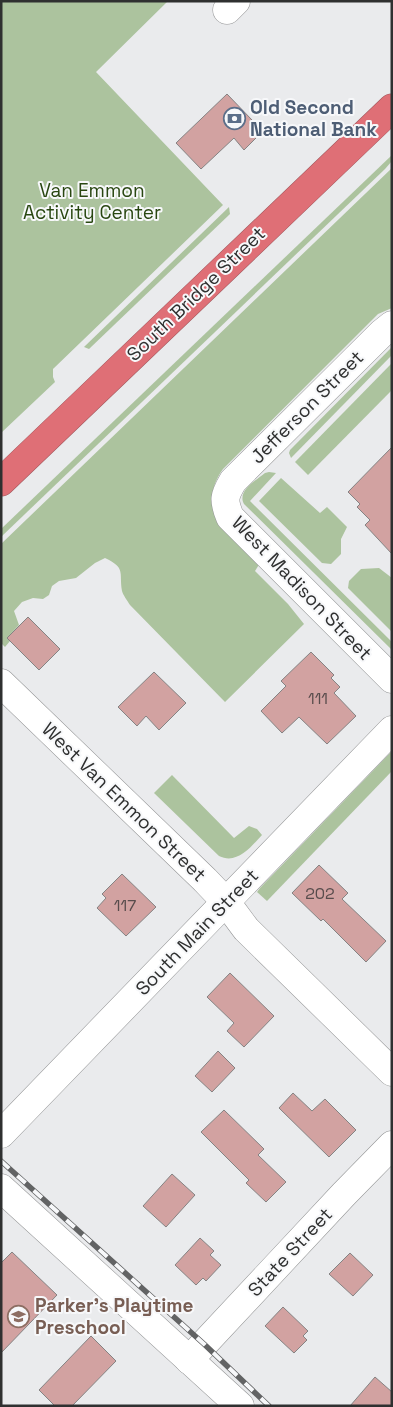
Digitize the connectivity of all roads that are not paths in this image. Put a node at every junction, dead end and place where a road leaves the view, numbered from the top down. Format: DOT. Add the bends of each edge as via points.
graph roads {
  1 [pos="392,108"];
  2 [pos="392,326"];
  3 [pos="1,482"];
  4 [pos="226,492"];
  5 [pos="392,680"];
  6 [pos="1,683"];
  7 [pos="392,730"];
  8 [pos="226,902"];
  9 [pos="392,1072"];
  10 [pos="1,1134"];
  11 [pos="392,1145"];
  12 [pos="1,1188"];
  13 [pos="189,1360"];
  14 [pos="240,1406"];
  1 -- 3 [label="highway, South Bridge Street"];
  2 -- 4 [label="street, Jefferson Street" via="233,481"];
  4 -- 5 [label="street, West Madison Street" via="224,503 230,517"];
  6 -- 8 [label="street, West Van Emmon Street"];
  7 -- 8 [label="street, South Main Street"];
  8 -- 9 [label="street, West Van Emmon Street" via="246,929"];
  8 -- 10 [label="street, South Main Street"];
  11 -- 13 [label="street, State Street"];
  12 -- 13 [label="street"];
  13 -- 14 [label="street"];
}
